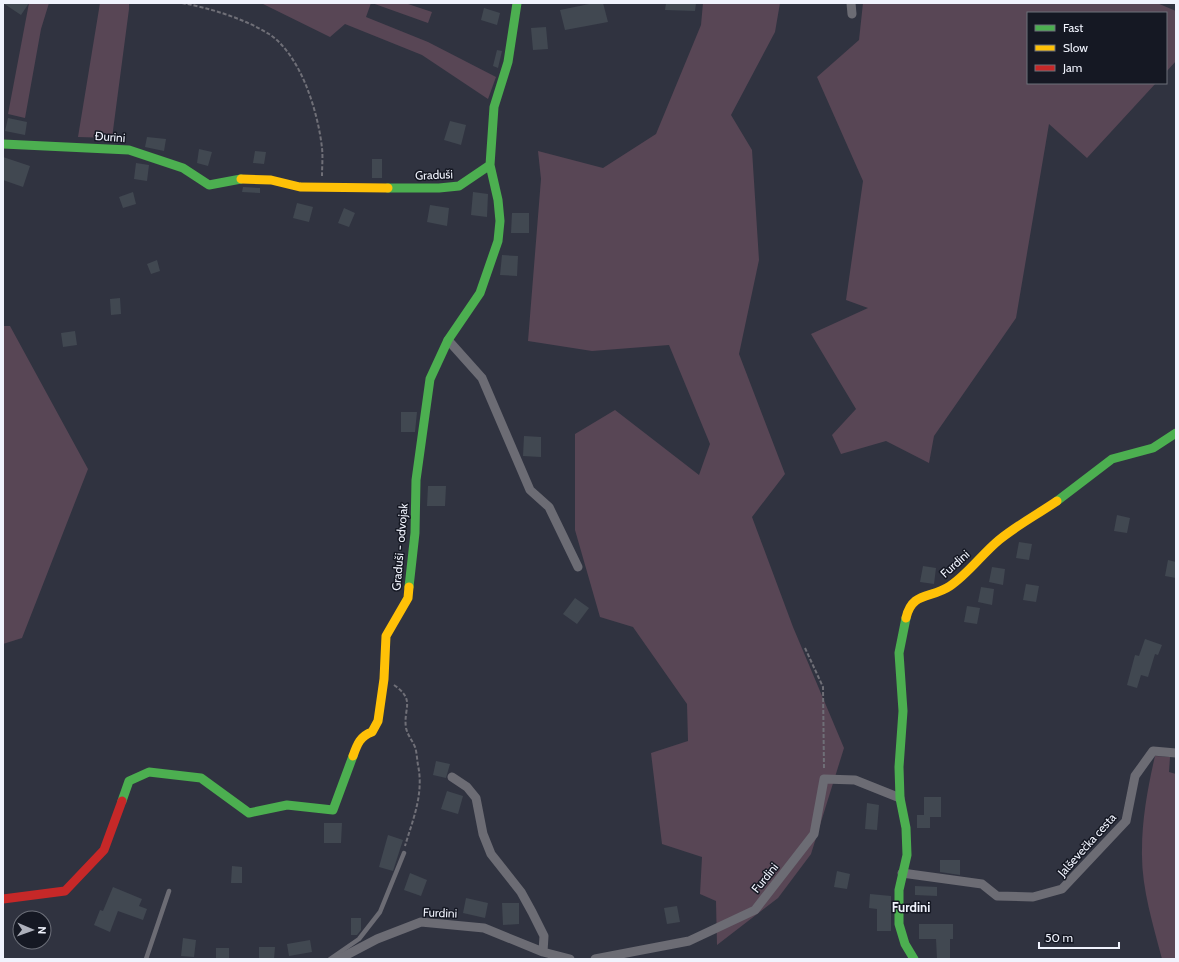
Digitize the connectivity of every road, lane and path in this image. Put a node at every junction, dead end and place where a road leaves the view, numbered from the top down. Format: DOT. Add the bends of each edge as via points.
graph roads {
  1 [pos="182,3"];
  2 [pos="517,3"];
  3 [pos="851,3"];
  4 [pos="852,14"];
  5 [pos="3,144"];
  6 [pos="490,165"];
  7 [pos="208,185"];
  8 [pos="322,187"];
  9 [pos="448,340"];
  10 [pos="1176,433"];
  11 [pos="578,567"];
  12 [pos="806,648"];
  13 [pos="400,689"];
  14 [pos="1176,753"];
  15 [pos="452,777"];
  16 [pos="824,779"];
  17 [pos="900,798"];
  18 [pos="404,853"];
  19 [pos="902,873"];
  20 [pos="169,891"];
  21 [pos="3,899"];
  22 [pos="543,952"];
  23 [pos="146,959"];
  24 [pos="330,959"];
  25 [pos="339,959"];
  26 [pos="570,959"];
  27 [pos="594,959"];
  28 [pos="914,959"];
  1 -- 8 [label="path" via="227,15 262,31 286,51 302,76 315,109 322,149"];
  2 -- 6 [label="street" via="508,62 494,107"];
  3 -- 4 [label="street"];
  5 -- 7 [label="street, Đurini" via="129,150 183,168"];
  6 -- 8 [label="street, Graduši" via="459,186"];
  6 -- 9 [label="street, Graduši - odvojak" via="498,200 498,241 480,293"];
  7 -- 8 [label="street, Graduši" via="236,178 271,180 300,187"];
  9 -- 11 [label="street" via="482,378 530,490 549,507"];
  9 -- 21 [label="street, Graduši - odvojak" via="430,379 416,480 416,533 408,598 386,636 378,722 372,732 358,741 333,810 288,805 248,813 202,778 149,772 129,780 104,850 65,891"];
  10 -- 17 [label="street, Furdini" via="1153,448 1112,459 1070,492 999,540 950,586 936,594 919,597 908,610 899,653 903,710 899,767"];
  12 -- 16 [label="path" via="824,687"];
  13 -- 18 [label="path" via="408,699 406,727 414,747 420,786 419,799"];
  14 -- 19 [label="street, Jalševečka cesta" via="1153,751 1135,776 1126,821 1062,890 1034,897 997,896 982,884"];
  15 -- 22 [label="street" via="467,787 476,798 482,834 491,854 521,892 532,912 544,936"];
  16 -- 17 [label="street" via="855,780"];
  16 -- 27 [label="street, Furdini" via="814,834 755,910 689,941"];
  17 -- 19 [label="street, Furdini" via="906,828 906,854"];
  18 -- 24 [label="lane" via="380,912 359,939"];
  19 -- 28 [label="street, Furdini" via="898,890 899,924 905,944"];
  20 -- 23 [label="lane"];
  22 -- 25 [label="street, Furdini" via="484,928 421,922 377,939"];
  22 -- 26 [label="street, Furdini"];
}
